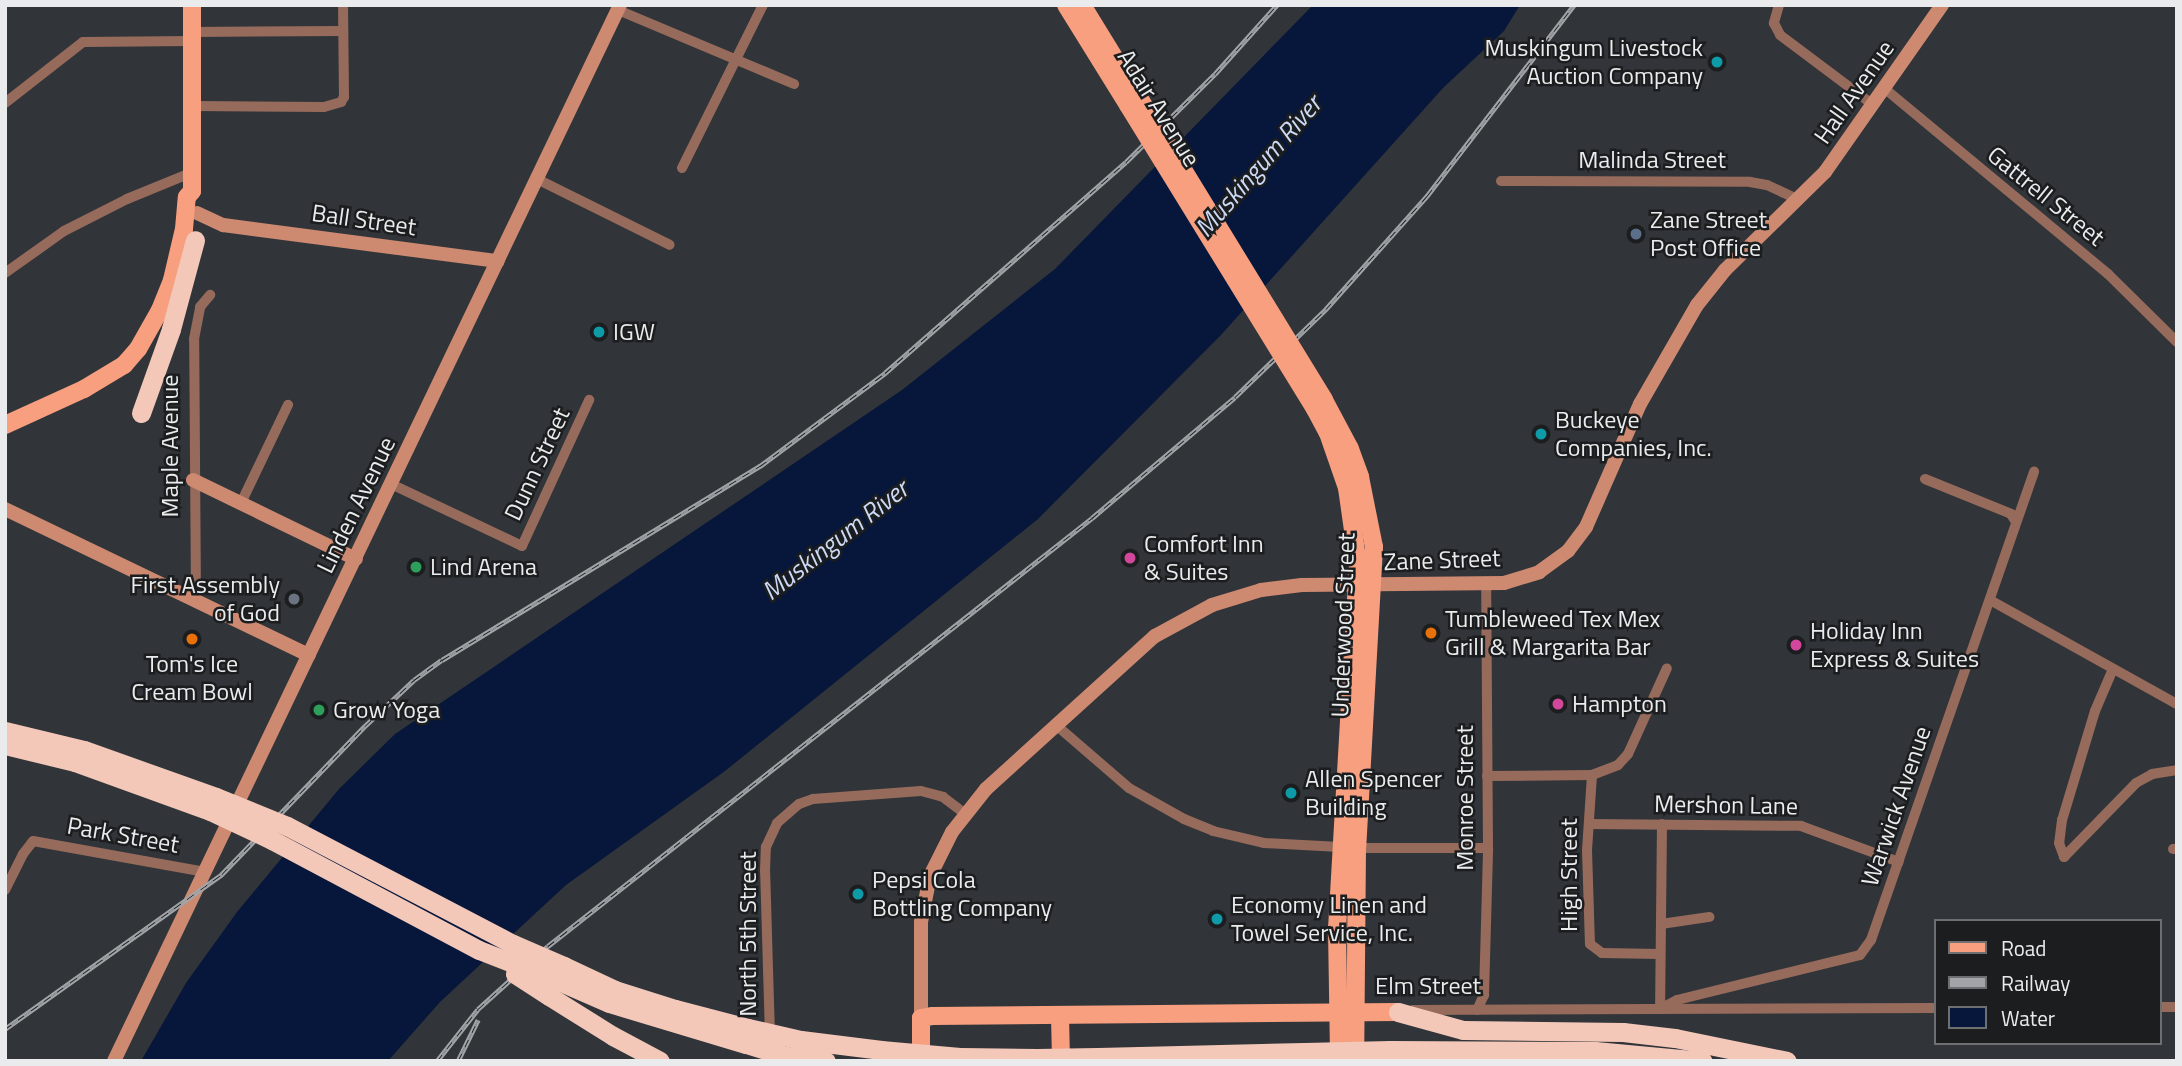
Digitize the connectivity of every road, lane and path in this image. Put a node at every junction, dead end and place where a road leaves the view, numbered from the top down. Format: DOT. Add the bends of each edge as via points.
graph roads {
  1 [pos="192,5"];
  2 [pos="343,5"];
  3 [pos="763,5"];
  4 [pos="1066,5"];
  5 [pos="1082,5"];
  6 [pos="1779,5"];
  7 [pos="1941,5"];
  8 [pos="619,8"];
  9 [pos="343,32"];
  10 [pos="192,36"];
  11 [pos="736,60"];
  12 [pos="794,84"];
  13 [pos="1884,88"];
  14 [pos="1133,101"];
  15 [pos="5,103"];
  16 [pos="1872,104"];
  17 [pos="192,106"];
  18 [pos="682,168"];
  19 [pos="193,172"];
  20 [pos="537,179"];
  21 [pos="1501,181"];
  22 [pos="192,191"];
  23 [pos="1799,200"];
  24 [pos="197,213"];
  25 [pos="223,225"];
  26 [pos="1216,232"];
  27 [pos="195,240"];
  28 [pos="670,245"];
  29 [pos="498,261"];
  30 [pos="5,273"];
  31 [pos="210,295"];
  32 [pos="2177,342"];
  33 [pos="589,400"];
  34 [pos="288,405"];
  35 [pos="141,413"];
  36 [pos="5,425"];
  37 [pos="2034,472"];
  38 [pos="1925,479"];
  39 [pos="193,480"];
  40 [pos="391,484"];
  41 [pos="241,503"];
  42 [pos="5,509"];
  43 [pos="2016,522"];
  44 [pos="356,559"];
  45 [pos="1486,584"];
  46 [pos="1366,586"];
  47 [pos="1990,600"];
  48 [pos="196,601"];
  49 [pos="309,655"];
  50 [pos="1667,668"];
  51 [pos="2113,669"];
  52 [pos="2177,704"];
  53 [pos="1056,725"];
  54 [pos="5,731"];
  55 [pos="5,745"];
  56 [pos="2177,771"];
  57 [pos="1591,775"];
  58 [pos="1487,776"];
  59 [pos="213,804"];
  60 [pos="964,813"];
  61 [pos="1589,824"];
  62 [pos="1662,824"];
  63 [pos="1348,848"];
  64 [pos="1488,848"];
  65 [pos="1899,862"];
  66 [pos="205,872"];
  67 [pos="5,890"];
  68 [pos="1709,917"];
  69 [pos="1661,924"];
  70 [pos="1660,954"];
  71 [pos="558,981"];
  72 [pos="1934,1008"];
  73 [pos="1660,1009"];
  74 [pos="1477,1010"];
  75 [pos="1346,1011"];
  76 [pos="1398,1012"];
  77 [pos="1060,1016"];
  78 [pos="921,1018"];
  79 [pos="747,1036"];
  80 [pos="784,1059"];
  81 [pos="114,1061"];
  82 [pos="660,1061"];
  83 [pos="826,1061"];
  84 [pos="921,1061"];
  85 [pos="1061,1061"];
  86 [pos="1339,1061"];
  87 [pos="1354,1061"];
  88 [pos="1703,1061"];
  89 [pos="1787,1061"];
  1 -- 10 [label="main road"];
  2 -- 9 [label="street"];
  3 -- 11 [label="street"];
  4 -- 14 [label="main road, Adair Avenue"];
  5 -- 14 [label="main road, Adair Avenue"];
  6 -- 16 [label="street" via="1774,27 1780,35"];
  7 -- 13 [label="main road, Hall Avenue"];
  8 -- 11 [label="street"];
  8 -- 20 [label="main road, Linden Avenue"];
  9 -- 10 [label="street"];
  9 -- 17 [label="street" via="344,97 334,107"];
  10 -- 15 [label="street" via="83,42"];
  10 -- 17 [label="main road"];
  11 -- 12 [label="street"];
  11 -- 18 [label="street"];
  13 -- 16 [label="main road, Hall Avenue"];
  13 -- 32 [label="street, Gattrell Street" via="2108,274"];
  14 -- 26 [label="main road, Adair Avenue, bridge"];
  16 -- 23 [label="main road, Hall Avenue" via="1825,172"];
  17 -- 19 [label="main road"];
  19 -- 22 [label="main road"];
  19 -- 30 [label="street" via="64,230"];
  20 -- 28 [label="street"];
  20 -- 29 [label="main road, Linden Avenue"];
  21 -- 23 [label="street, Malinda Street" via="1750,182"];
  22 -- 24 [label="main road"];
  22 -- 36 [label="main road" via="187,197 172,280 138,349 124,365 95,383"];
  23 -- 45 [label="main road, Zane Street" via="1725,270 1697,305 1640,404 1596,509 1578,540 1539,572"];
  24 -- 25 [label="main road, Ball Street"];
  24 -- 27 [label="main road"];
  25 -- 27 [label="main road"];
  25 -- 29 [label="main road, Ball Street"];
  26 -- 46 [label="main road, Underwood Street, bridge" via="1350,449 1366,498 1374,547"];
  27 -- 35 [label="highway" via="171,329"];
  29 -- 40 [label="main road, Linden Avenue"];
  31 -- 39 [label="street, Maple Avenue" via="200,307 194,339"];
  33 -- 40 [label="street, Dunn Street" via="522,546"];
  34 -- 41 [label="street"];
  37 -- 43 [label="street, Warwick Avenue"];
  38 -- 43 [label="street" via="2011,514"];
  39 -- 41 [label="main road"];
  39 -- 48 [label="street, Maple Avenue"];
  40 -- 44 [label="main road, Linden Avenue"];
  41 -- 44 [label="main road"];
  42 -- 48 [label="main road"];
  43 -- 47 [label="street, Warwick Avenue"];
  44 -- 49 [label="main road, Linden Avenue"];
  45 -- 46 [label="main road, Zane Street"];
  45 -- 58 [label="street, Monroe Street"];
  46 -- 53 [label="main road, Zane Street" via="1261,590 1194,613 1136,650"];
  46 -- 63 [label="main road, Underwood Street"];
  47 -- 51 [label="street"];
  47 -- 65 [label="street, Warwick Avenue"];
  48 -- 49 [label="main road"];
  49 -- 66 [label="main road, Linden Avenue"];
  50 -- 57 [label="street" via="1628,754 1618,765"];
  51 -- 52 [label="street"];
  51 -- 56 [label="street" via="2095,711 2062,820 2059,843 2064,857 2136,783 2152,774"];
  53 -- 60 [label="main road, Zane Street"];
  53 -- 63 [label="street" via="1129,788 1184,820 1264,843"];
  54 -- 59 [label="highway" via="84,750"];
  55 -- 59 [label="highway"];
  57 -- 58 [label="street"];
  57 -- 61 [label="street, High Street"];
  58 -- 64 [label="street, Monroe Street"];
  59 -- 71 [label="highway, bridge" via="479,950"];
  59 -- 71 [label="highway, bridge" via="287,827 513,944"];
  60 -- 78 [label="main road, Zane Street" via="941,852 928,887 921,922"];
  60 -- 80 [label="street, North 5th Street" via="943,797 921,791 813,799 786,813 766,847 768,975"];
  61 -- 62 [label="street, Mershon Lane"];
  61 -- 70 [label="street, High Street" via="1590,944 1602,954"];
  62 -- 65 [label="street, Mershon Lane" via="1801,826"];
  62 -- 69 [label="street"];
  63 -- 64 [label="street"];
  63 -- 75 [label="main road, Underwood Street"];
  64 -- 74 [label="street, Monroe Street" via="1484,995"];
  65 -- 73 [label="street, Warwick Avenue" via="1871,940 1860,955 1677,1000"];
  66 -- 67 [label="street, Park Street" via="33,841"];
  66 -- 81 [label="main road, Linden Avenue"];
  68 -- 69 [label="street"];
  69 -- 70 [label="street"];
  70 -- 73 [label="street"];
  71 -- 79 [label="highway" via="615,990"];
  71 -- 82 [label="highway" via="613,1036"];
  72 -- 73 [label="street, Elm Street"];
  73 -- 74 [label="street, Elm Street"];
  74 -- 76 [label="street, Elm Street"];
  75 -- 76 [label="main road, Elm Street"];
  75 -- 77 [label="main road, Elm Street"];
  75 -- 86 [label="main road, Underwood Street"];
  75 -- 87 [label="main road, Underwood Street"];
  76 -- 89 [label="highway" via="1464,1030 1636,1033"];
  77 -- 78 [label="main road, Elm Street"];
  77 -- 85 [label="main road"];
  78 -- 84 [label="main road"];
  79 -- 80 [label="highway, bridge"];
  79 -- 88 [label="highway, bridge" via="960,1057 1595,1051"];
  80 -- 83 [label="highway"];
}
